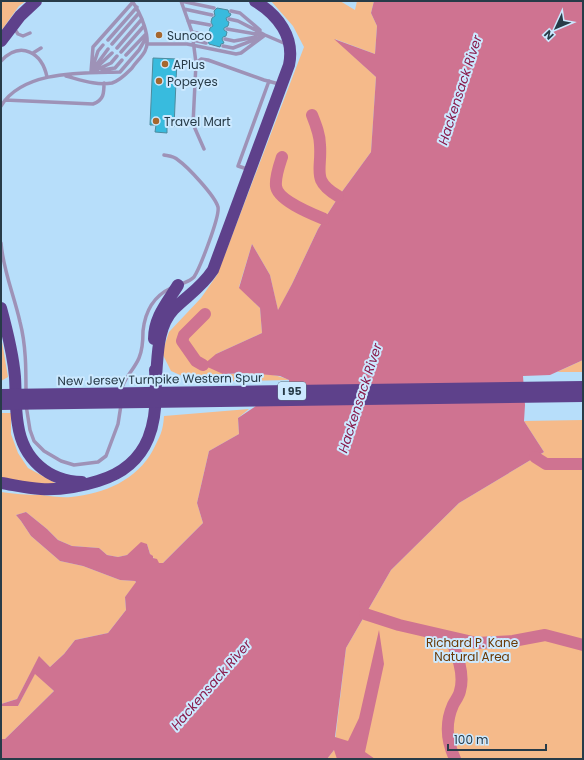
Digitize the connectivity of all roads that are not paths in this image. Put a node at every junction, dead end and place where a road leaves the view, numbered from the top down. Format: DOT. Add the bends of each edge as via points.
graph roads {
  1 [pos="36,1"];
  2 [pos="181,1"];
  3 [pos="255,1"];
  4 [pos="132,2"];
  5 [pos="137,7"];
  6 [pos="214,8"];
  7 [pos="184,9"];
  8 [pos="230,11"];
  9 [pos="139,13"];
  10 [pos="212,15"];
  11 [pos="142,19"];
  12 [pos="229,19"];
  13 [pos="188,21"];
  14 [pos="210,25"];
  15 [pos="12,26"];
  16 [pos="144,26"];
  17 [pos="227,29"];
  18 [pos="192,32"];
  19 [pos="30,33"];
  20 [pos="146,34"];
  21 [pos="208,35"];
  22 [pos="265,35"];
  23 [pos="146,38"];
  24 [pos="225,39"];
  25 [pos="108,40"];
  26 [pos="193,40"];
  27 [pos="1,41"];
  28 [pos="206,43"];
  29 [pos="112,44"];
  30 [pos="147,44"];
  31 [pos="104,45"];
  32 [pos="194,45"];
  33 [pos="223,46"];
  34 [pos="290,46"];
  35 [pos="41,48"];
  36 [pos="117,48"];
  37 [pos="108,49"];
  38 [pos="112,52"];
  39 [pos="121,52"];
  40 [pos="33,53"];
  41 [pos="126,55"];
  42 [pos="117,56"];
  43 [pos="1,60"];
  44 [pos="122,60"];
  45 [pos="196,63"];
  46 [pos="91,72"];
  47 [pos="64,75"];
  48 [pos="47,77"];
  49 [pos="269,81"];
  50 [pos="104,83"];
  51 [pos="282,85"];
  52 [pos="5,100"];
  53 [pos="1,106"];
  54 [pos="204,149"];
  55 [pos="164,155"];
  56 [pos="250,170"];
  57 [pos="1,243"];
  58 [pos="178,285"];
  59 [pos="1,308"];
  60 [pos="156,377"];
  61 [pos="583,387"];
  62 [pos="1,395"];
  63 [pos="583,396"];
  64 [pos="1,404"];
  65 [pos="98,481"];
  66 [pos="4,483"];
  1 -- 15 [label="highway"];
  2 -- 6 [label="lane"];
  2 -- 7 [label="lane"];
  3 -- 34 [label="highway" via="278,20 285,30"];
  4 -- 5 [label="lane"];
  4 -- 46 [label="lane" via="93,47"];
  5 -- 9 [label="lane"];
  5 -- 25 [label="lane"];
  7 -- 10 [label="lane"];
  7 -- 13 [label="lane"];
  8 -- 22 [label="lane" via="240,13"];
  9 -- 11 [label="lane"];
  9 -- 29 [label="lane"];
  11 -- 16 [label="lane"];
  11 -- 36 [label="lane"];
  12 -- 22 [label="lane"];
  13 -- 14 [label="lane"];
  13 -- 18 [label="lane"];
  15 -- 19 [label="lane" via="20,35"];
  15 -- 27 [label="highway"];
  16 -- 20 [label="lane"];
  16 -- 39 [label="lane"];
  17 -- 22 [label="lane"];
  18 -- 21 [label="lane"];
  18 -- 26 [label="lane"];
  20 -- 23 [label="lane"];
  20 -- 41 [label="lane"];
  22 -- 24 [label="lane" via="234,41"];
  22 -- 32 [label="lane" via="236,54"];
  22 -- 33 [label="lane" via="233,48"];
  22 -- 34 [label="lane"];
  23 -- 30 [label="lane"];
  23 -- 46 [label="lane" via="120,72"];
  26 -- 28 [label="lane"];
  26 -- 32 [label="lane"];
  30 -- 32 [label="lane"];
  30 -- 50 [label="lane" via="143,54 124,76 114,82"];
  31 -- 46 [label="lane" via="98,51"];
  32 -- 45 [label="lane"];
  34 -- 51 [label="highway" via="289,65"];
  35 -- 40 [label="lane"];
  37 -- 46 [label="lane"];
  38 -- 46 [label="lane"];
  40 -- 43 [label="lane" via="15,51"];
  40 -- 48 [label="lane" via="42,63"];
  42 -- 46 [label="lane" via="111,63"];
  44 -- 46 [label="lane" via="115,68"];
  45 -- 49 [label="lane" via="204,59"];
  45 -- 54 [label="lane" via="193,124"];
  46 -- 47 [label="lane"];
  47 -- 48 [label="lane"];
  47 -- 50 [label="lane" via="87,82"];
  48 -- 52 [label="lane" via="24,85"];
  49 -- 51 [label="lane"];
  49 -- 56 [label="lane" via="238,166"];
  50 -- 52 [label="lane" via="103,96 93,104"];
  51 -- 56 [label="highway"];
  52 -- 53 [label="lane"];
  55 -- 58 [label="lane" via="180,161 213,196 218,207 217,218 199,268 190,281"];
  56 -- 60 [label="highway" via="213,270 200,286 173,310 164,326 158,346"];
  57 -- 58 [label="lane" via="24,341 25,400 30,430 34,441 44,451 70,465 93,463 106,456 120,417 122,387 141,352 148,312 161,293"];
  58 -- 60 [label="highway" via="155,325"];
  59 -- 65 [label="highway" via="14,366 17,425 25,449 37,465 57,477 76,481"];
  60 -- 65 [label="highway" via="155,418 146,444 126,468"];
  61 -- 62 [label="highway, New Jersey Turnpike Western Spur / I 95, bridge"];
  63 -- 64 [label="highway, New Jersey Turnpike Western Spur / I 95, bridge"];
  65 -- 66 [label="highway" via="76,488 60,489 40,489"];
}
